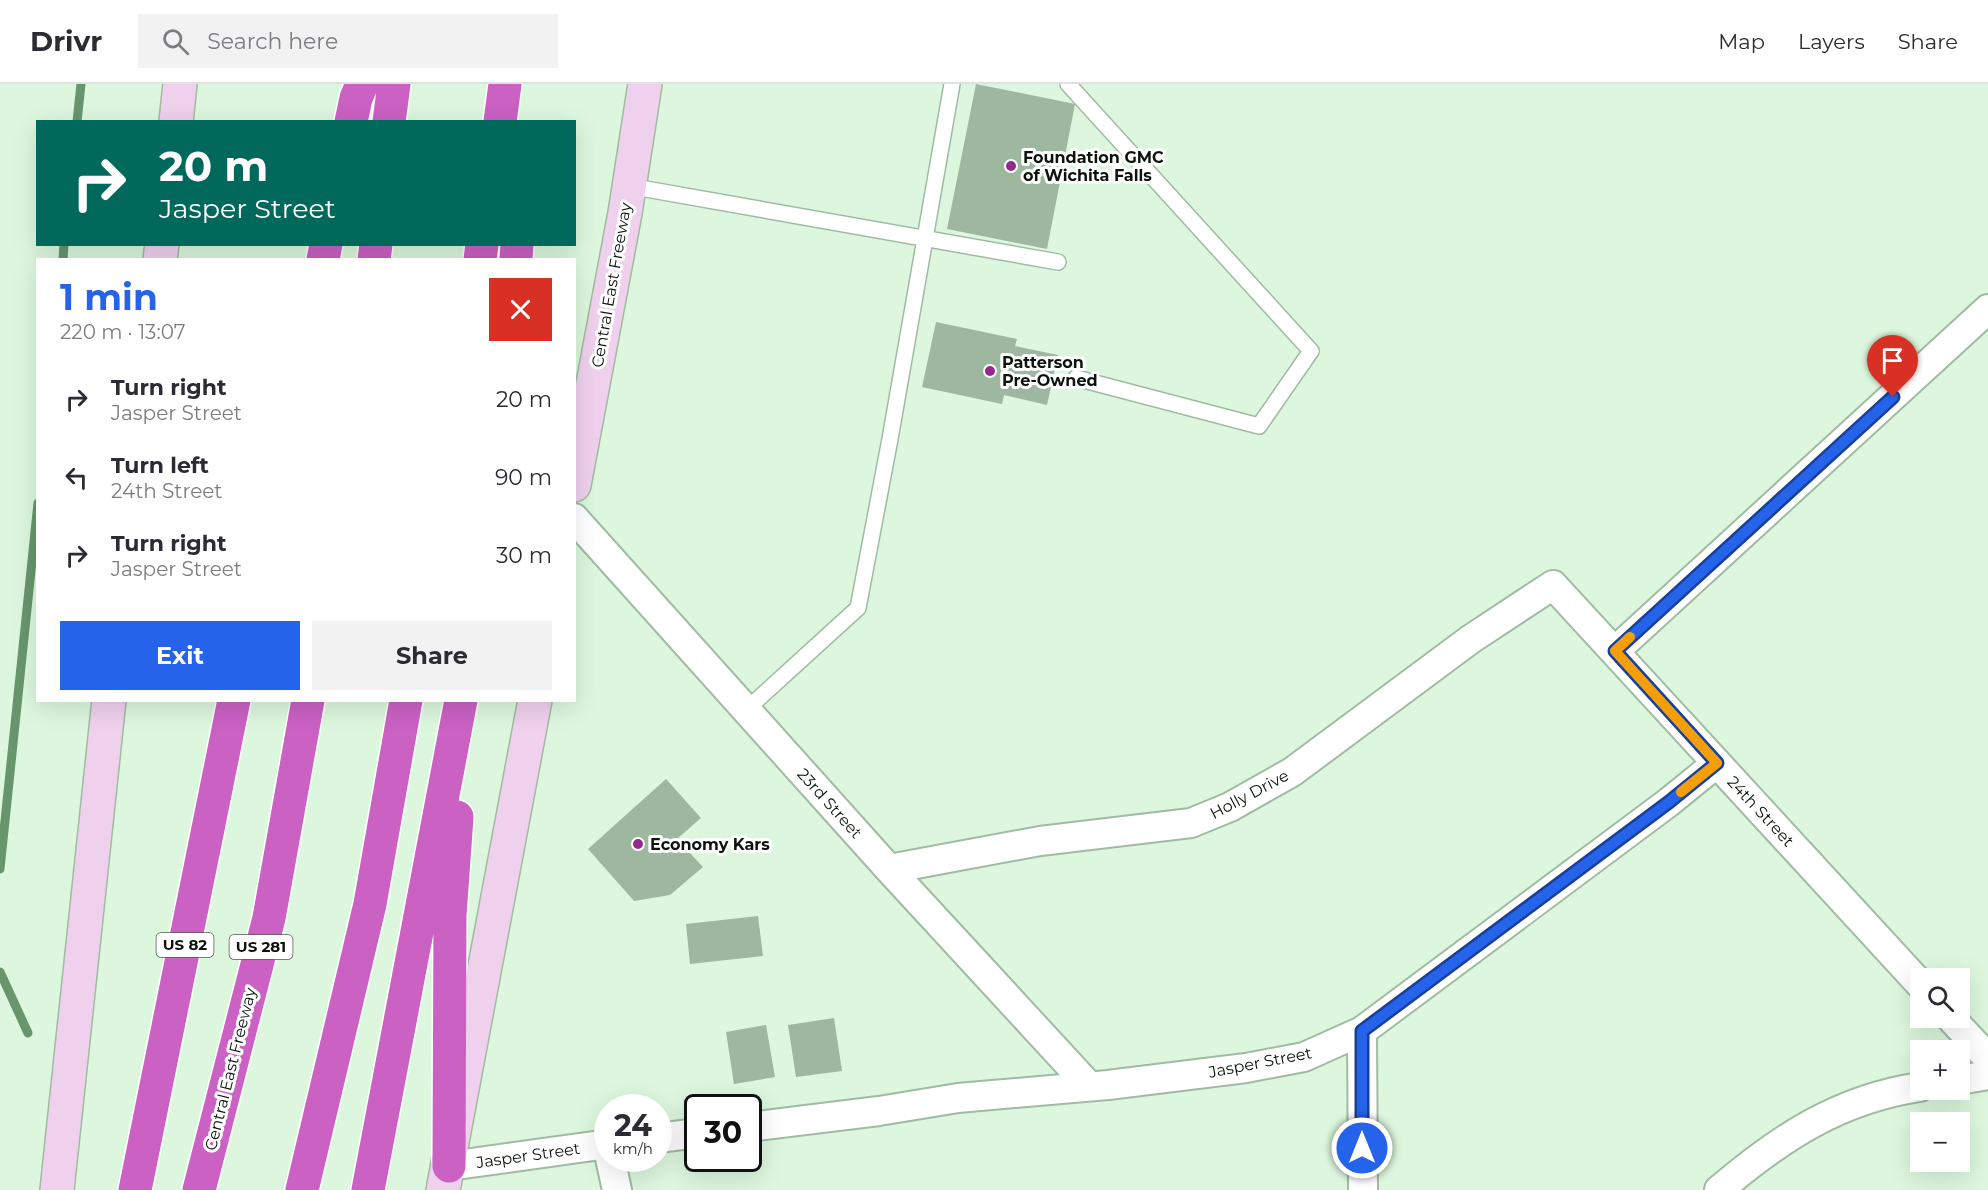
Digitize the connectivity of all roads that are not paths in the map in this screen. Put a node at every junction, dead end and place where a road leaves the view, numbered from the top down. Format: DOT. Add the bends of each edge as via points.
graph roads {
  1 [pos="180,84"];
  2 [pos="363,84"];
  3 [pos="394,84"];
  4 [pos="505,84"];
  5 [pos="523,84"];
  6 [pos="645,84"];
  7 [pos="952,84"];
  8 [pos="1068,84"];
  9 [pos="176,120"];
  10 [pos="351,120"];
  11 [pos="389,120"];
  12 [pos="500,120"];
  13 [pos="521,120"];
  14 [pos="629,186"];
  15 [pos="925,238"];
  16 [pos="1058,262"];
  17 [pos="1988,309"];
  18 [pos="1076,378"];
  19 [pos="576,474"];
  20 [pos="576,520"];
  21 [pos="1553,585"];
  22 [pos="1615,651"];
  23 [pos="109,702"];
  24 [pos="234,702"];
  25 [pos="308,702"];
  26 [pos="406,702"];
  27 [pos="463,702"];
  28 [pos="463,702"];
  29 [pos="535,702"];
  30 [pos="746,710"];
  31 [pos="1717,763"];
  32 [pos="889,868"];
  33 [pos="1910,973"];
  34 [pos="1960,1028"];
  35 [pos="1362,1031"];
  36 [pos="1988,1058"];
  37 [pos="1988,1075"];
  38 [pos="1970,1078"];
  39 [pos="1089,1086"];
  40 [pos="1910,1088"];
  41 [pos="762,1124"];
  42 [pos="594,1147"];
  43 [pos="613,1172"];
  44 [pos="446,1178"];
  45 [pos="57,1190"];
  46 [pos="135,1190"];
  47 [pos="199,1190"];
  48 [pos="303,1190"];
  49 [pos="368,1190"];
  50 [pos="617,1190"];
  51 [pos="1363,1190"];
  52 [pos="1719,1190"];
  1 -- 9 [label="main road"];
  2 -- 10 [label="highway"];
  3 -- 11 [label="highway"];
  4 -- 12 [label="highway"];
  5 -- 13 [label="highway"];
  6 -- 14 [label="main road, Central East Freeway"];
  7 -- 15 [label="lane"];
  8 -- 18 [label="lane" via="1311,351 1259,426"];
  14 -- 15 [label="lane"];
  14 -- 19 [label="main road, Central East Freeway"];
  15 -- 16 [label="lane"];
  15 -- 30 [label="lane" via="858,608"];
  17 -- 22 [label="street"];
  20 -- 30 [label="street, 23rd Street"];
  21 -- 22 [label="street, 24th Street"];
  21 -- 32 [label="street, Holly Drive" via="1471,639 1292,772 1230,807 1191,823 1040,841"];
  22 -- 31 [label="street, 24th Street"];
  23 -- 45 [label="main road"];
  24 -- 46 [label="highway, US 82"];
  25 -- 47 [label="highway, Central East Freeway / US 281" via="269,918"];
  26 -- 48 [label="highway" via="370,904"];
  27 -- 44 [label="highway" via="450,915"];
  28 -- 49 [label="highway"];
  29 -- 44 [label="main road"];
  30 -- 32 [label="street, 23rd Street"];
  31 -- 33 [label="street, 24th Street"];
  31 -- 35 [label="street, Jasper Street"];
  32 -- 39 [label="street, 23rd Street"];
  34 -- 36 [label="street"];
  35 -- 39 [label="street, Jasper Street" via="1304,1057 1276,1063"];
  35 -- 51 [label="street"];
  37 -- 38 [label="street"];
  39 -- 41 [label="street, Jasper Street" via="958,1098"];
  40 -- 52 [label="street" via="1861,1101 1792,1134 1758,1156"];
  42 -- 44 [label="street, Jasper Street"];
  43 -- 50 [label="street"];
}
